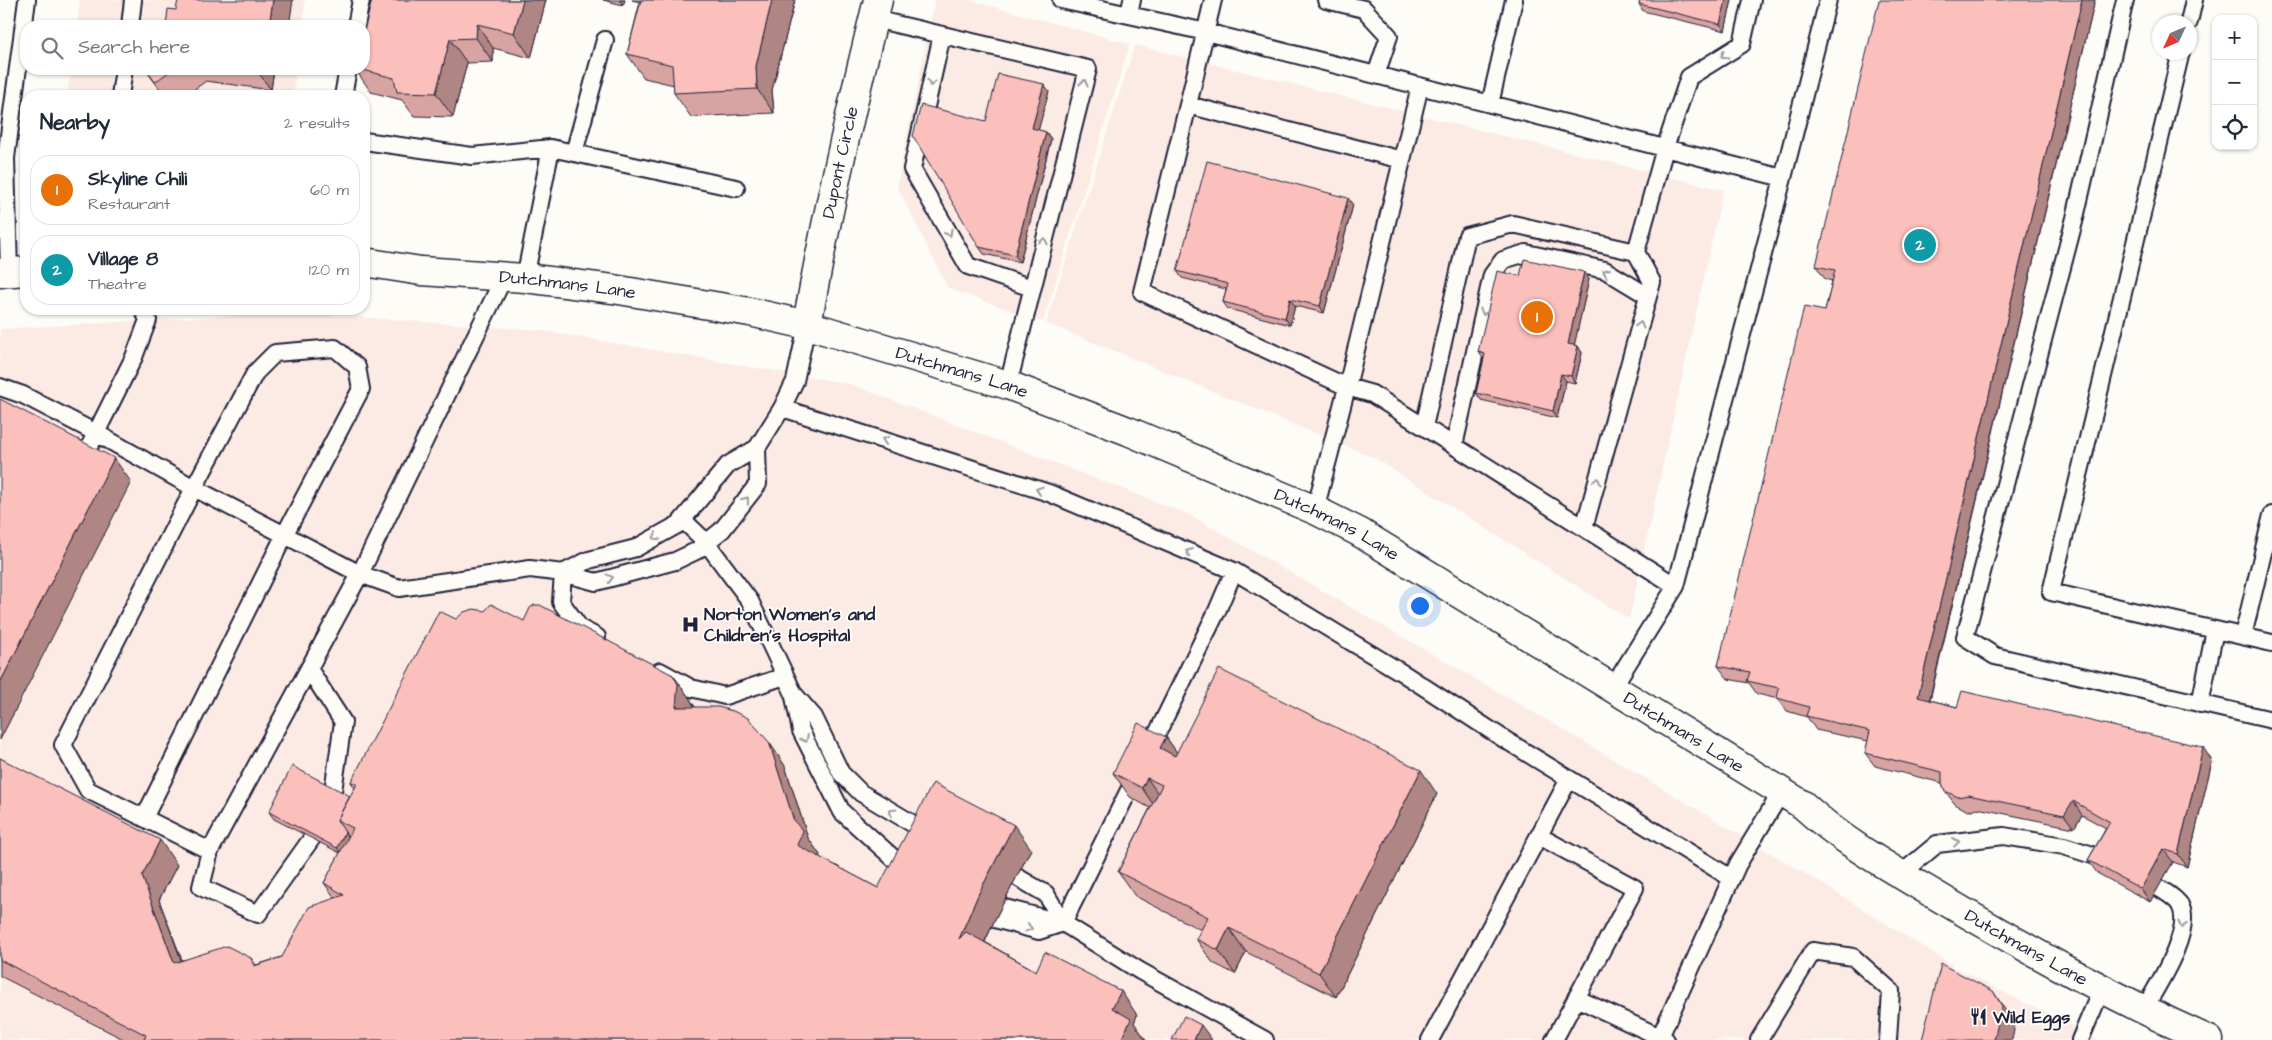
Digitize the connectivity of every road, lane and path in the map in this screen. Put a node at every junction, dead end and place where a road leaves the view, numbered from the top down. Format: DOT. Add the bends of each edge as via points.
graph roads {
  1 [pos="28,0"];
  2 [pos="133,0"];
  3 [pos="361,0"];
  4 [pos="1061,0"];
  5 [pos="1213,0"];
  6 [pos="1326,0"];
  7 [pos="1514,0"];
  8 [pos="1752,0"];
  9 [pos="1828,0"];
  10 [pos="2125,0"];
  11 [pos="2194,0"];
  12 [pos="1130,7"];
  13 [pos="876,9"];
  14 [pos="2190,15"];
  15 [pos="25,20"];
  16 [pos="131,20"];
  17 [pos="357,20"];
  18 [pos="1206,32"];
  19 [pos="942,35"];
  20 [pos="605,40"];
  21 [pos="20,51"];
  22 [pos="2179,60"];
  23 [pos="123,75"];
  24 [pos="347,75"];
  25 [pos="1376,75"];
  26 [pos="1420,86"];
  27 [pos="121,90"];
  28 [pos="344,90"];
  29 [pos="1490,104"];
  30 [pos="1188,105"];
  31 [pos="370,142"];
  32 [pos="551,148"];
  33 [pos="1665,148"];
  34 [pos="574,153"];
  35 [pos="3,159"];
  36 [pos="1402,160"];
  37 [pos="1783,178"];
  38 [pos="736,188"];
  39 [pos="1636,252"];
  40 [pos="370,263"];
  41 [pos="12,272"];
  42 [pos="514,277"];
  43 [pos="1032,288"];
  44 [pos="1648,296"];
  45 [pos="146,315"];
  46 [pos="807,325"];
  47 [pos="1008,385"];
  48 [pos="1347,386"];
  49 [pos="0,387"];
  50 [pos="782,408"];
  51 [pos="1424,427"];
  52 [pos="96,433"];
  53 [pos="1454,446"];
  54 [pos="757,448"];
  55 [pos="84,458"];
  56 [pos="194,488"];
  57 [pos="1315,510"];
  58 [pos="2272,515"];
  59 [pos="683,520"];
  60 [pos="1584,528"];
  61 [pos="285,534"];
  62 [pos="706,542"];
  63 [pos="1234,571"];
  64 [pos="563,573"];
  65 [pos="360,574"];
  66 [pos="1676,586"];
  67 [pos="2216,630"];
  68 [pos="2243,636"];
  69 [pos="2272,643"];
  70 [pos="614,646"];
  71 [pos="648,665"];
  72 [pos="309,669"];
  73 [pos="785,676"];
  74 [pos="1613,687"];
  75 [pos="792,692"];
  76 [pos="2200,704"];
  77 [pos="2272,720"];
  78 [pos="1569,779"];
  79 [pos="1782,791"];
  80 [pos="144,818"];
  81 [pos="1539,836"];
  82 [pos="934,837"];
  83 [pos="210,851"];
  84 [pos="2105,859"];
  85 [pos="917,870"];
  86 [pos="1901,874"];
  87 [pos="1017,876"];
  88 [pos="1731,878"];
  89 [pos="2158,888"];
  90 [pos="998,913"];
  91 [pos="1063,923"];
  92 [pos="2102,988"];
  93 [pos="1576,998"];
  94 [pos="2144,1009"];
  95 [pos="1661,1039"];
  96 [pos="1888,1039"];
  97 [pos="1265,1040"];
  98 [pos="1430,1040"];
  99 [pos="1554,1040"];
  100 [pos="1759,1040"];
  101 [pos="2080,1040"];
  102 [pos="2209,1040"];
  1 -- 15 [label="lane"];
  2 -- 16 [label="lane"];
  3 -- 17 [label="lane"];
  4 -- 12 [label="lane"];
  5 -- 18 [label="lane"];
  6 -- 25 [label="lane" via="1364,9 1389,36"];
  7 -- 29 [label="lane"];
  8 -- 33 [label="lane, one-way" via="1742,44 1689,77"];
  9 -- 37 [label="lane"];
  10 -- 76 [label="lane" via="2075,218 1965,637 1995,656"];
  11 -- 14 [label="lane"];
  12 -- 18 [label="lane"];
  13 -- 19 [label="lane"];
  13 -- 46 [label="street, Dupont Circle" via="821,244"];
  18 -- 25 [label="lane"];
  18 -- 30 [label="lane"];
  19 -- 43 [label="lane, one-way" via="912,169 968,266"];
  43 -- 19 [label="lane, one-way" via="1088,69"];
  20 -- 34 [label="lane"];
  21 -- 35 [label="lane"];
  22 -- 67 [label="lane" via="2051,592"];
  23 -- 27 [label="lane"];
  24 -- 28 [label="lane"];
  25 -- 26 [label="lane"];
  26 -- 29 [label="lane"];
  26 -- 36 [label="lane"];
  29 -- 33 [label="lane"];
  30 -- 36 [label="lane"];
  30 -- 48 [label="lane" via="1142,292"];
  31 -- 32 [label="lane" via="472,156"];
  32 -- 34 [label="lane"];
  32 -- 42 [label="lane"];
  33 -- 37 [label="lane"];
  33 -- 39 [label="lane"];
  34 -- 38 [label="lane"];
  35 -- 41 [label="lane"];
  36 -- 48 [label="lane"];
  37 -- 66 [label="lane"];
  39 -- 44 [label="lane" via="1652,282"];
  39 -- 51 [label="lane" via="1513,224 1467,236"];
  40 -- 42 [label="street, Dutchmans Lane" via="421,271"];
  42 -- 46 [label="street, Dutchmans Lane" via="623,290"];
  42 -- 65 [label="lane"];
  43 -- 47 [label="lane"];
  44 -- 53 [label="lane, one-way" via="1605,270 1526,253 1503,260 1492,275"];
  60 -- 44 [label="lane, one-way"];
  45 -- 52 [label="lane" via="148,320 134,357"];
  46 -- 47 [label="street, Dutchmans Lane"];
  46 -- 50 [label="lane" via="795,380"];
  47 -- 57 [label="street, Dutchmans Lane" via="1128,431"];
  48 -- 51 [label="lane" via="1372,394"];
  48 -- 57 [label="lane"];
  49 -- 52 [label="lane" via="23,395"];
  50 -- 54 [label="lane"];
  63 -- 50 [label="lane, one-way" via="1049,493"];
  51 -- 53 [label="lane"];
  52 -- 55 [label="lane"];
  52 -- 56 [label="lane"];
  53 -- 60 [label="lane"];
  54 -- 59 [label="lane" via="728,465"];
  62 -- 54 [label="lane, one-way" via="722,530 758,484"];
  56 -- 61 [label="lane"];
  56 -- 61 [label="lane" via="255,373 275,353 335,348 357,367 360,389"];
  56 -- 80 [label="lane" via="64,745 88,790"];
  57 -- 74 [label="street, Dutchmans Lane" via="1359,532"];
  58 -- 68 [label="lane"];
  59 -- 62 [label="lane"];
  59 -- 64 [label="lane, one-way" via="636,548 589,560"];
  60 -- 66 [label="lane"];
  61 -- 65 [label="lane"];
  61 -- 80 [label="lane"];
  64 -- 62 [label="lane, one-way" via="596,582 675,561"];
  62 -- 73 [label="lane" via="750,601"];
  63 -- 78 [label="lane"];
  63 -- 91 [label="lane"];
  64 -- 65 [label="lane" via="530,569 398,588"];
  64 -- 70 [label="lane" via="561,602 580,628"];
  65 -- 72 [label="lane"];
  66 -- 74 [label="lane"];
  67 -- 68 [label="lane"];
  67 -- 76 [label="lane"];
  68 -- 69 [label="lane"];
  71 -- 73 [label="lane" via="691,688 725,696"];
  72 -- 83 [label="lane"];
  72 -- 83 [label="lane" via="343,722 334,791 312,838 258,914 201,887"];
  73 -- 75 [label="lane"];
  74 -- 79 [label="street, Dutchmans Lane"];
  82 -- 75 [label="lane, one-way" via="861,793 841,773 814,717"];
  75 -- 85 [label="lane, one-way" via="801,731 842,812"];
  76 -- 77 [label="lane"];
  78 -- 81 [label="lane"];
  78 -- 88 [label="lane"];
  79 -- 86 [label="street, Dutchmans Lane" via="1870,856"];
  79 -- 88 [label="lane"];
  80 -- 83 [label="lane"];
  81 -- 93 [label="lane" via="1635,888"];
  81 -- 98 [label="lane"];
  86 -- 84 [label="lane, one-way" via="1937,844 2004,836 2064,846"];
  86 -- 92 [label="street, Dutchmans Lane" via="2022,946"];
  87 -- 91 [label="lane" via="1046,894"];
  88 -- 95 [label="lane"];
  89 -- 94 [label="lane, one-way" via="2179,903 2184,918 2172,958"];
  90 -- 91 [label="lane, one-way" via="1039,930"];
  91 -- 97 [label="lane" via="1140,971"];
  92 -- 94 [label="street, Dutchmans Lane"];
  92 -- 101 [label="lane"];
  93 -- 95 [label="lane"];
  93 -- 99 [label="lane"];
  94 -- 102 [label="street, Dutchmans Lane"];
  96 -- 100 [label="lane" via="1890,991 1853,957 1813,951"];
}
